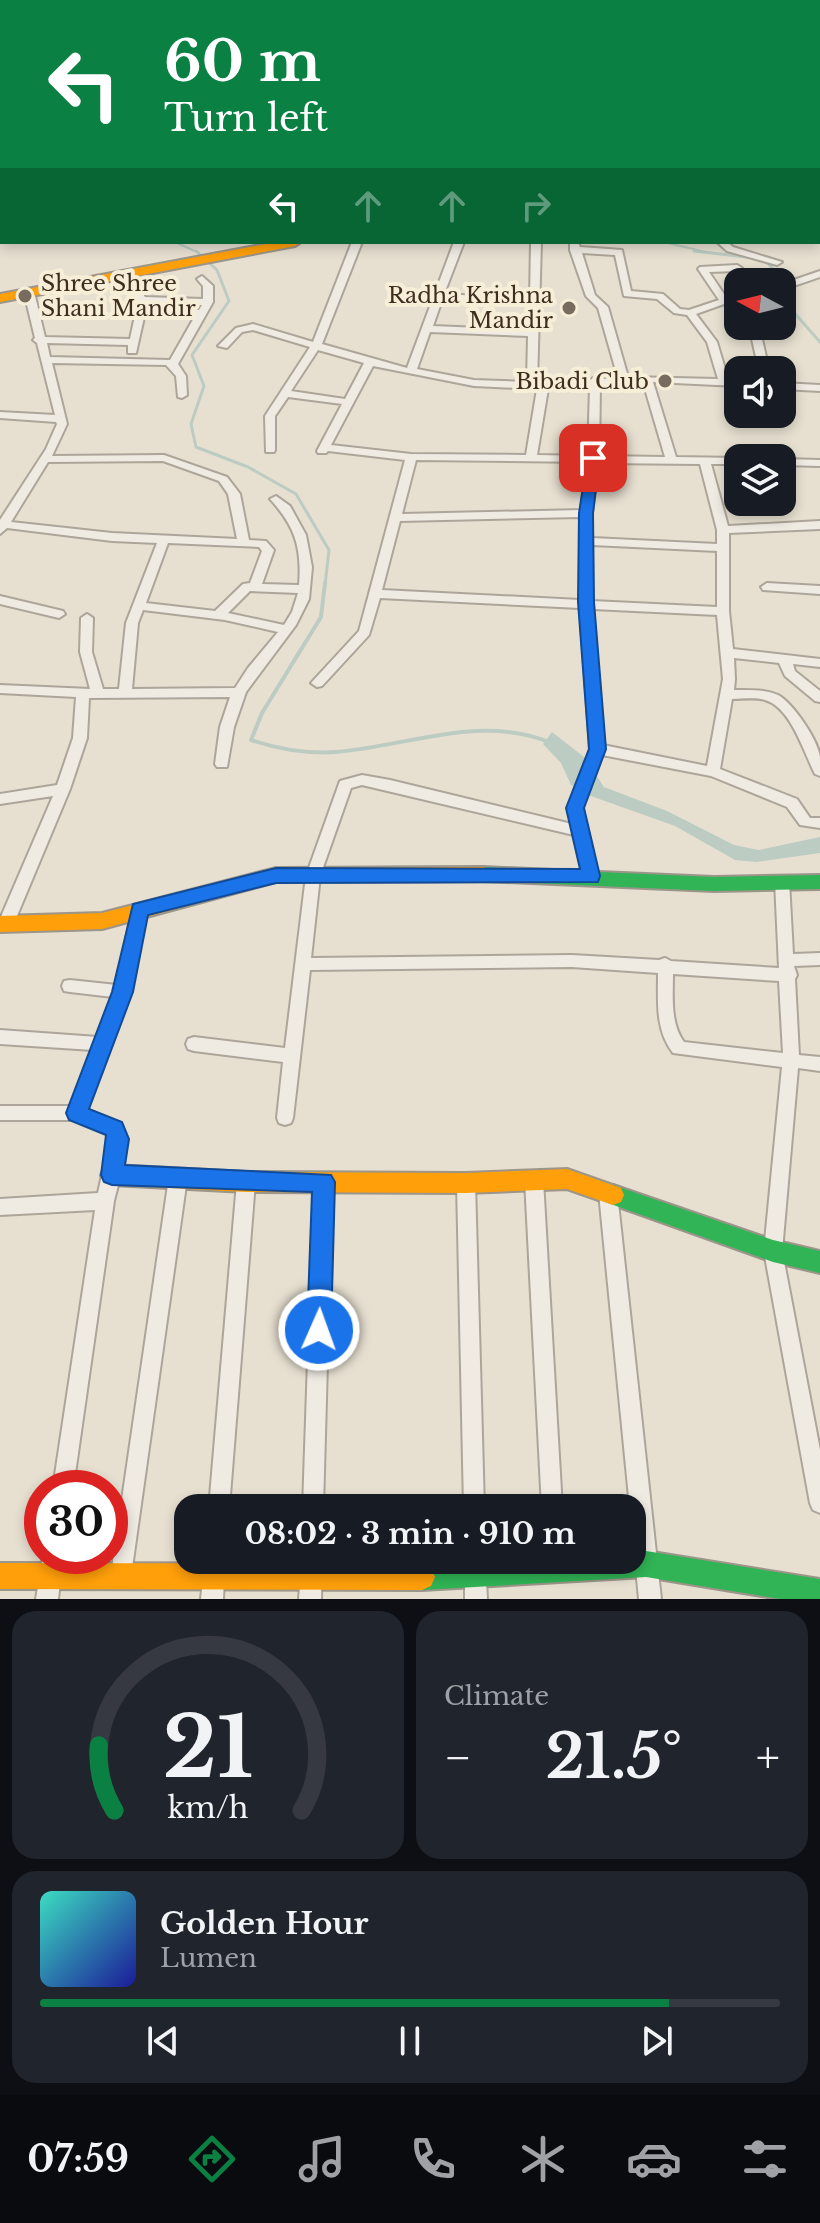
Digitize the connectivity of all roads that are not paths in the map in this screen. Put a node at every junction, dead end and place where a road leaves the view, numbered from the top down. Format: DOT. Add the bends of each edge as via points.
graph roads {
  1 [pos="182,0"];
  2 [pos="194,0"];
  3 [pos="284,244"];
  4 [pos="356,244"];
  5 [pos="458,244"];
  6 [pos="536,244"];
  7 [pos="724,244"];
  8 [pos="574,246"];
  9 [pos="777,262"];
  10 [pos="724,268"];
  11 [pos="124,274"];
  12 [pos="818,277"];
  13 [pos="202,279"];
  14 [pos="796,282"];
  15 [pos="29,292"];
  16 [pos="439,297"];
  17 [pos="0,298"];
  18 [pos="723,299"];
  19 [pos="208,302"];
  20 [pos="534,302"];
  21 [pos="142,305"];
  22 [pos="202,313"];
  23 [pos="690,313"];
  24 [pos="427,329"];
  25 [pos="533,333"];
  26 [pos="38,340"];
  27 [pos="134,342"];
  28 [pos="317,344"];
  29 [pos="223,346"];
  30 [pos="45,360"];
  31 [pos="131,360"];
  32 [pos="369,363"];
  33 [pos="173,364"];
  34 [pos="411,371"];
  35 [pos="647,379"];
  36 [pos="595,380"];
  37 [pos="624,380"];
  38 [pos="724,382"];
  39 [pos="537,386"];
  40 [pos="796,387"];
  41 [pos="820,388"];
  42 [pos="287,394"];
  43 [pos="182,395"];
  44 [pos="347,402"];
  45 [pos="0,415"];
  46 [pos="61,419"];
  47 [pos="270,450"];
  48 [pos="411,457"];
  49 [pos="531,458"];
  50 [pos="593,458"];
  51 [pos="45,459"];
  52 [pos="672,461"];
  53 [pos="705,461"];
  54 [pos="724,461"];
  55 [pos="796,462"];
  56 [pos="820,463"];
  57 [pos="276,499"];
  58 [pos="586,513"];
  59 [pos="395,518"];
  60 [pos="820,525"];
  61 [pos="1,526"];
  62 [pos="723,530"];
  63 [pos="164,539"];
  64 [pos="243,541"];
  65 [pos="586,541"];
  66 [pos="724,548"];
  67 [pos="255,585"];
  68 [pos="767,587"];
  69 [pos="302,589"];
  70 [pos="820,590"];
  71 [pos="375,594"];
  72 [pos="0,600"];
  73 [pos="586,602"];
  74 [pos="139,606"];
  75 [pos="723,611"];
  76 [pos="59,614"];
  77 [pos="218,615"];
  78 [pos="87,618"];
  79 [pos="284,629"];
  80 [pos="727,653"];
  81 [pos="784,659"];
  82 [pos="820,663"];
  83 [pos="317,683"];
  84 [pos="0,689"];
  85 [pos="125,690"];
  86 [pos="90,692"];
  87 [pos="239,693"];
  88 [pos="726,694"];
  89 [pos="820,698"];
  90 [pos="594,755"];
  91 [pos="222,764"];
  92 [pos="820,771"];
  93 [pos="713,772"];
  94 [pos="63,789"];
  95 [pos="0,799"];
  96 [pos="820,823"];
  97 [pos="579,831"];
  98 [pos="313,876"];
  99 [pos="591,876"];
  100 [pos="782,881"];
  101 [pos="820,882"];
  102 [pos="139,910"];
  103 [pos="3,923"];
  104 [pos="820,959"];
  105 [pos="304,964"];
  106 [pos="665,964"];
  107 [pos="789,968"];
  108 [pos="70,986"];
  109 [pos="123,992"];
  110 [pos="0,1037"];
  111 [pos="100,1044"];
  112 [pos="194,1044"];
  113 [pos="292,1056"];
  114 [pos="791,1059"];
  115 [pos="820,1064"];
  116 [pos="0,1113"];
  117 [pos="77,1113"];
  118 [pos="285,1118"];
  119 [pos="112,1175"];
  120 [pos="178,1178"];
  121 [pos="534,1180"];
  122 [pos="246,1182"];
  123 [pos="323,1182"];
  124 [pos="466,1183"];
  125 [pos="608,1193"];
  126 [pos="105,1201"];
  127 [pos="0,1207"];
  128 [pos="773,1251"];
  129 [pos="820,1262"];
  130 [pos="66,1470"];
  131 [pos="220,1494"];
  132 [pos="313,1494"];
  133 [pos="474,1494"];
  134 [pos="551,1494"];
  135 [pos="639,1494"];
  136 [pos="820,1503"];
  137 [pos="646,1564"];
  138 [pos="24,1571"];
  139 [pos="174,1571"];
  140 [pos="51,1574"];
  141 [pos="113,1574"];
  142 [pos="214,1574"];
  143 [pos="267,1574"];
  144 [pos="450,1574"];
  145 [pos="475,1574"];
  146 [pos="121,1575"];
  147 [pos="0,1576"];
  148 [pos="311,1579"];
  149 [pos="390,1588"];
  150 [pos="820,1592"];
  151 [pos="47,1599"];
  152 [pos="212,1599"];
  153 [pos="476,1599"];
  154 [pos="650,1599"];
  1 -- 2 [label="street"];
  3 -- 11 [label="street"];
  4 -- 28 [label="street"];
  5 -- 16 [label="street"];
  6 -- 20 [label="street"];
  7 -- 9 [label="street"];
  8 -- 23 [label="street" via="619,252 627,294 660,296 677,311"];
  8 -- 37 [label="street" via="591,296 603,307"];
  10 -- 18 [label="street" via="703,269"];
  11 -- 15 [label="street"];
  11 -- 21 [label="street"];
  12 -- 14 [label="street"];
  13 -- 19 [label="street" via="208,286"];
  15 -- 17 [label="street"];
  15 -- 26 [label="street"];
  16 -- 20 [label="street"];
  16 -- 24 [label="street"];
  18 -- 23 [label="street"];
  19 -- 21 [label="street"];
  19 -- 22 [label="street"];
  20 -- 25 [label="street"];
  21 -- 22 [label="street"];
  21 -- 27 [label="street"];
  22 -- 33 [label="street"];
  23 -- 38 [label="street" via="712,342"];
  24 -- 25 [label="street"];
  24 -- 34 [label="street"];
  25 -- 39 [label="street"];
  26 -- 27 [label="street"];
  26 -- 30 [label="street"];
  27 -- 31 [label="street"];
  28 -- 29 [label="street" via="253,327 239,330"];
  28 -- 32 [label="street"];
  28 -- 42 [label="street"];
  30 -- 31 [label="street"];
  30 -- 46 [label="street"];
  31 -- 33 [label="street"];
  32 -- 34 [label="street"];
  32 -- 44 [label="street"];
  33 -- 43 [label="street" via="181,376"];
  34 -- 39 [label="street" via="474,383"];
  35 -- 37 [label="street"];
  35 -- 38 [label="street"];
  35 -- 52 [label="street"];
  36 -- 37 [label="street"];
  36 -- 39 [label="street"];
  36 -- 50 [label="street"];
  39 -- 49 [label="street"];
  40 -- 41 [label="street"];
  42 -- 44 [label="street"];
  42 -- 47 [label="street" via="270,416"];
  44 -- 48 [label="street" via="323,449"];
  45 -- 46 [label="street"];
  46 -- 51 [label="street"];
  48 -- 49 [label="street"];
  48 -- 59 [label="street"];
  49 -- 50 [label="street"];
  50 -- 52 [label="street"];
  50 -- 58 [label="street"];
  51 -- 61 [label="street"];
  51 -- 64 [label="street" via="164,458 223,479 234,494"];
  52 -- 53 [label="street"];
  53 -- 54 [label="street"];
  53 -- 62 [label="street"];
  55 -- 56 [label="street"];
  57 -- 69 [label="street" via="296,519 303,540"];
  58 -- 59 [label="street"];
  58 -- 65 [label="street"];
  59 -- 71 [label="street"];
  60 -- 62 [label="street"];
  61 -- 63 [label="street"];
  62 -- 66 [label="street"];
  63 -- 64 [label="street"];
  63 -- 74 [label="street"];
  64 -- 67 [label="street" via="268,550"];
  65 -- 66 [label="street"];
  65 -- 73 [label="street"];
  66 -- 75 [label="street"];
  67 -- 69 [label="street"];
  67 -- 77 [label="street" via="239,592"];
  68 -- 70 [label="street"];
  69 -- 79 [label="street" via="297,615"];
  71 -- 73 [label="street"];
  71 -- 83 [label="street" via="365,632"];
  72 -- 76 [label="street"];
  73 -- 75 [label="street"];
  73 -- 90 [label="street"];
  74 -- 77 [label="street"];
  74 -- 85 [label="street" via="125,665"];
  75 -- 80 [label="street"];
  77 -- 79 [label="street"];
  78 -- 86 [label="street"];
  79 -- 87 [label="street"];
  80 -- 81 [label="street"];
  80 -- 88 [label="street"];
  81 -- 82 [label="street"];
  81 -- 89 [label="street" via="790,673"];
  84 -- 86 [label="street"];
  85 -- 86 [label="street"];
  85 -- 87 [label="street"];
  86 -- 94 [label="street"];
  87 -- 91 [label="street" via="223,739"];
  88 -- 92 [label="street" via="780,702 805,736"];
  88 -- 93 [label="street"];
  90 -- 93 [label="street"];
  90 -- 97 [label="street" via="575,808"];
  93 -- 96 [label="street" via="792,803 804,823"];
  94 -- 95 [label="street"];
  94 -- 103 [label="street"];
  97 -- 98 [label="street" via="352,781 340,794"];
  97 -- 99 [label="street"];
  98 -- 99 [label="street"];
  98 -- 102 [label="street" via="276,875"];
  98 -- 105 [label="street"];
  99 -- 100 [label="street" via="714,884"];
  100 -- 101 [label="street"];
  100 -- 107 [label="street"];
  102 -- 103 [label="street" via="102,921"];
  102 -- 109 [label="street"];
  104 -- 107 [label="street"];
  105 -- 106 [label="street"];
  105 -- 113 [label="street"];
  106 -- 107 [label="street"];
  106 -- 114 [label="street" via="669,1028 679,1048"];
  107 -- 114 [label="street"];
  108 -- 109 [label="street"];
  109 -- 111 [label="street"];
  110 -- 111 [label="street"];
  111 -- 117 [label="street"];
  112 -- 113 [label="street"];
  113 -- 118 [label="street"];
  114 -- 115 [label="street"];
  114 -- 128 [label="street"];
  116 -- 117 [label="street"];
  117 -- 119 [label="street" via="114,1129"];
  119 -- 120 [label="street"];
  119 -- 126 [label="street"];
  120 -- 122 [label="street"];
  120 -- 146 [label="street"];
  121 -- 124 [label="street"];
  121 -- 125 [label="street" via="567,1179"];
  121 -- 134 [label="street"];
  122 -- 123 [label="street"];
  122 -- 131 [label="street"];
  123 -- 124 [label="street"];
  123 -- 132 [label="street"];
  124 -- 133 [label="street"];
  125 -- 128 [label="street"];
  125 -- 135 [label="street"];
  126 -- 127 [label="street"];
  126 -- 130 [label="street"];
  128 -- 129 [label="street"];
  128 -- 136 [label="street"];
  137 -- 150 [label="street"];
  137 -- 154 [label="street"];
  138 -- 147 [label="street"];
  139 -- 146 [label="street"];
  140 -- 151 [label="street"];
  141 -- 146 [label="street"];
  142 -- 152 [label="street"];
  143 -- 148 [label="street"];
  144 -- 149 [label="street"];
  145 -- 153 [label="street"];
  148 -- 149 [label="street"];
}
